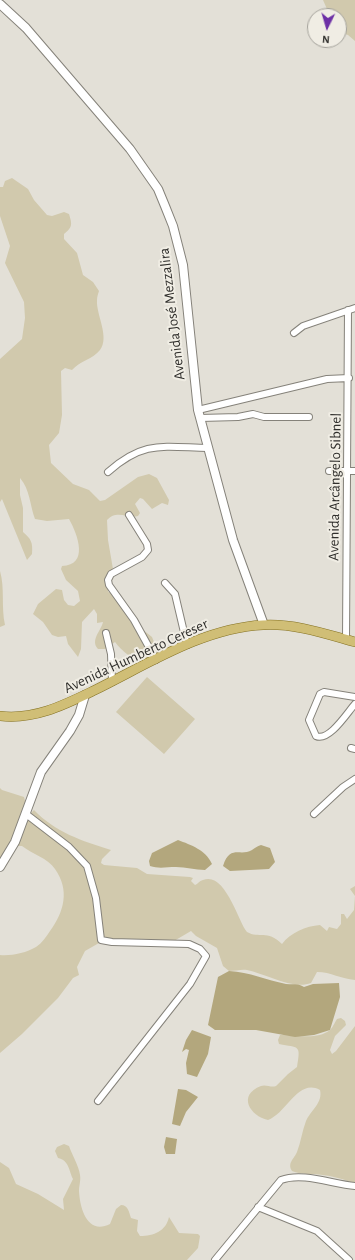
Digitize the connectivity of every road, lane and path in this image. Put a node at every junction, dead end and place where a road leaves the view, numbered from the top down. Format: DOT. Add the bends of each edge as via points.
graph roads {
  1 [pos="0,4"];
  2 [pos="355,308"];
  3 [pos="348,310"];
  4 [pos="294,333"];
  5 [pos="349,378"];
  6 [pos="199,414"];
  7 [pos="309,417"];
  8 [pos="208,448"];
  9 [pos="329,471"];
  10 [pos="352,471"];
  11 [pos="108,472"];
  12 [pos="129,516"];
  13 [pos="165,583"];
  14 [pos="264,625"];
  15 [pos="106,633"];
  16 [pos="351,641"];
  17 [pos="187,645"];
  18 [pos="156,660"];
  19 [pos="112,682"];
  20 [pos="85,695"];
  21 [pos="355,697"];
  22 [pos="355,704"];
  23 [pos="0,716"];
  24 [pos="355,779"];
  25 [pos="26,814"];
  26 [pos="314,814"];
  27 [pos="0,867"];
  28 [pos="98,1101"];
  29 [pos="355,1186"];
  30 [pos="258,1207"];
  31 [pos="215,1260"];
  32 [pos="349,1260"];
  1 -- 6 [label="main road, Avenida José Mezzalira" via="26,28 130,149 162,198 173,226 183,265"];
  2 -- 3 [label="street"];
  3 -- 4 [label="street" via="303,326"];
  3 -- 5 [label="street, Avenida Arcângelo Sibnel"];
  5 -- 6 [label="street" via="326,379"];
  5 -- 10 [label="street, Avenida Arcângelo Sibnel"];
  6 -- 7 [label="street"];
  6 -- 8 [label="main road, Avenida José Mezzalira"];
  8 -- 11 [label="street" via="148,448 124,458"];
  8 -- 14 [label="main road, Avenida José Mezzalira" via="233,540"];
  9 -- 10 [label="street"];
  10 -- 16 [label="street, Avenida Arcângelo Sibnel"];
  12 -- 18 [label="street" via="148,544 148,550 142,557 111,574 109,585 134,620"];
  13 -- 17 [label="street" via="175,594"];
  14 -- 16 [label="main road, Avenida Humberto Cereser" via="294,627"];
  14 -- 17 [label="main road, Avenida Humberto Cereser" via="223,631"];
  15 -- 19 [label="street" via="111,654"];
  17 -- 18 [label="main road, Avenida Humberto Cereser"];
  18 -- 19 [label="main road, Avenida Humberto Cereser"];
  19 -- 20 [label="main road, Avenida Humberto Cereser"];
  20 -- 23 [label="main road, Avenida Humberto Cereser" via="43,713"];
  20 -- 25 [label="main road" via="79,715 70,731 41,772"];
  21 -- 22 [label="street" via="324,692 320,694 308,720 316,736 322,737 334,729"];
  24 -- 26 [label="street"];
  25 -- 27 [label="main road" via="15,842"];
  25 -- 28 [label="street" via="69,847 87,866 96,898 101,940 189,944 200,949 206,956 190,984"];
  29 -- 30 [label="street" via="288,1177 276,1185"];
  30 -- 31 [label="street"];
  30 -- 32 [label="street" via="318,1231"];
}
